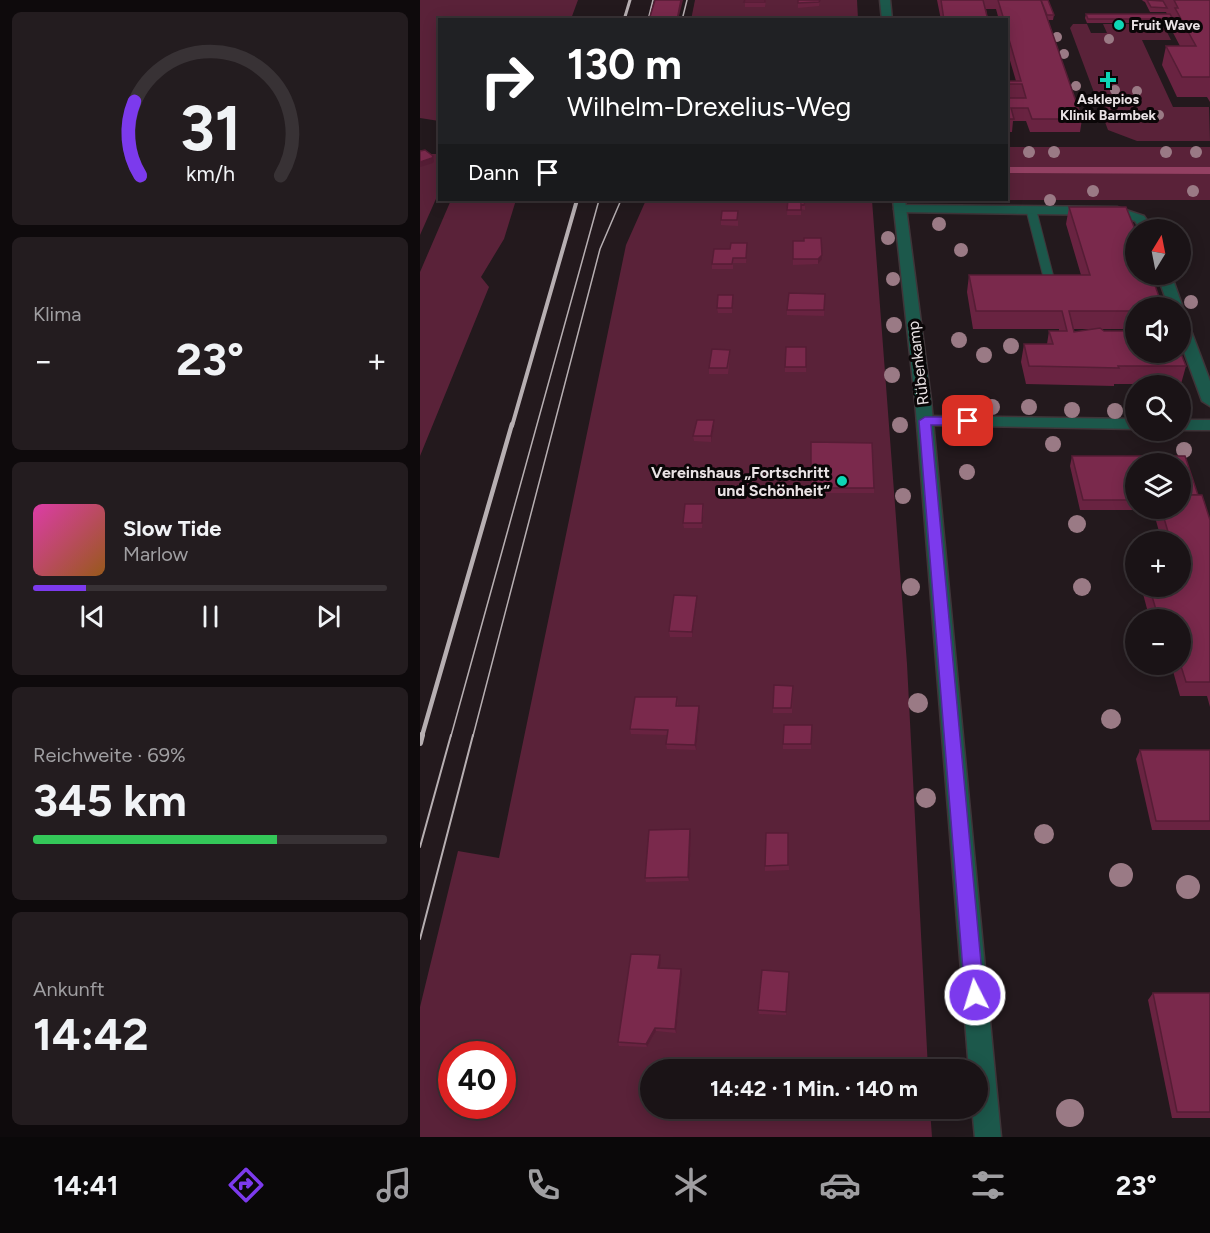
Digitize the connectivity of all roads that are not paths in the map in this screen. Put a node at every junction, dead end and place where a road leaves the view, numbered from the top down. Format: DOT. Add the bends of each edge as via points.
graph roads {
  1 [pos="885,0"];
  2 [pos="887,18"];
  3 [pos="899,204"];
  4 [pos="1031,209"];
  5 [pos="1140,219"];
  6 [pos="1050,283"];
  7 [pos="1191,350"];
  8 [pos="1210,401"];
  9 [pos="925,421"];
  10 [pos="1125,424"];
  11 [pos="1191,425"];
  12 [pos="1210,425"];
  13 [pos="988,1137"];
  1 -- 2 [label="street"];
  3 -- 4 [label="street"];
  3 -- 9 [label="street, Rübenkamp"];
  4 -- 5 [label="street" via="1117,210"];
  4 -- 6 [label="lane"];
  7 -- 8 [label="street"];
  9 -- 10 [label="street"];
  9 -- 13 [label="street, Rübenkamp"];
  11 -- 12 [label="street"];
}
